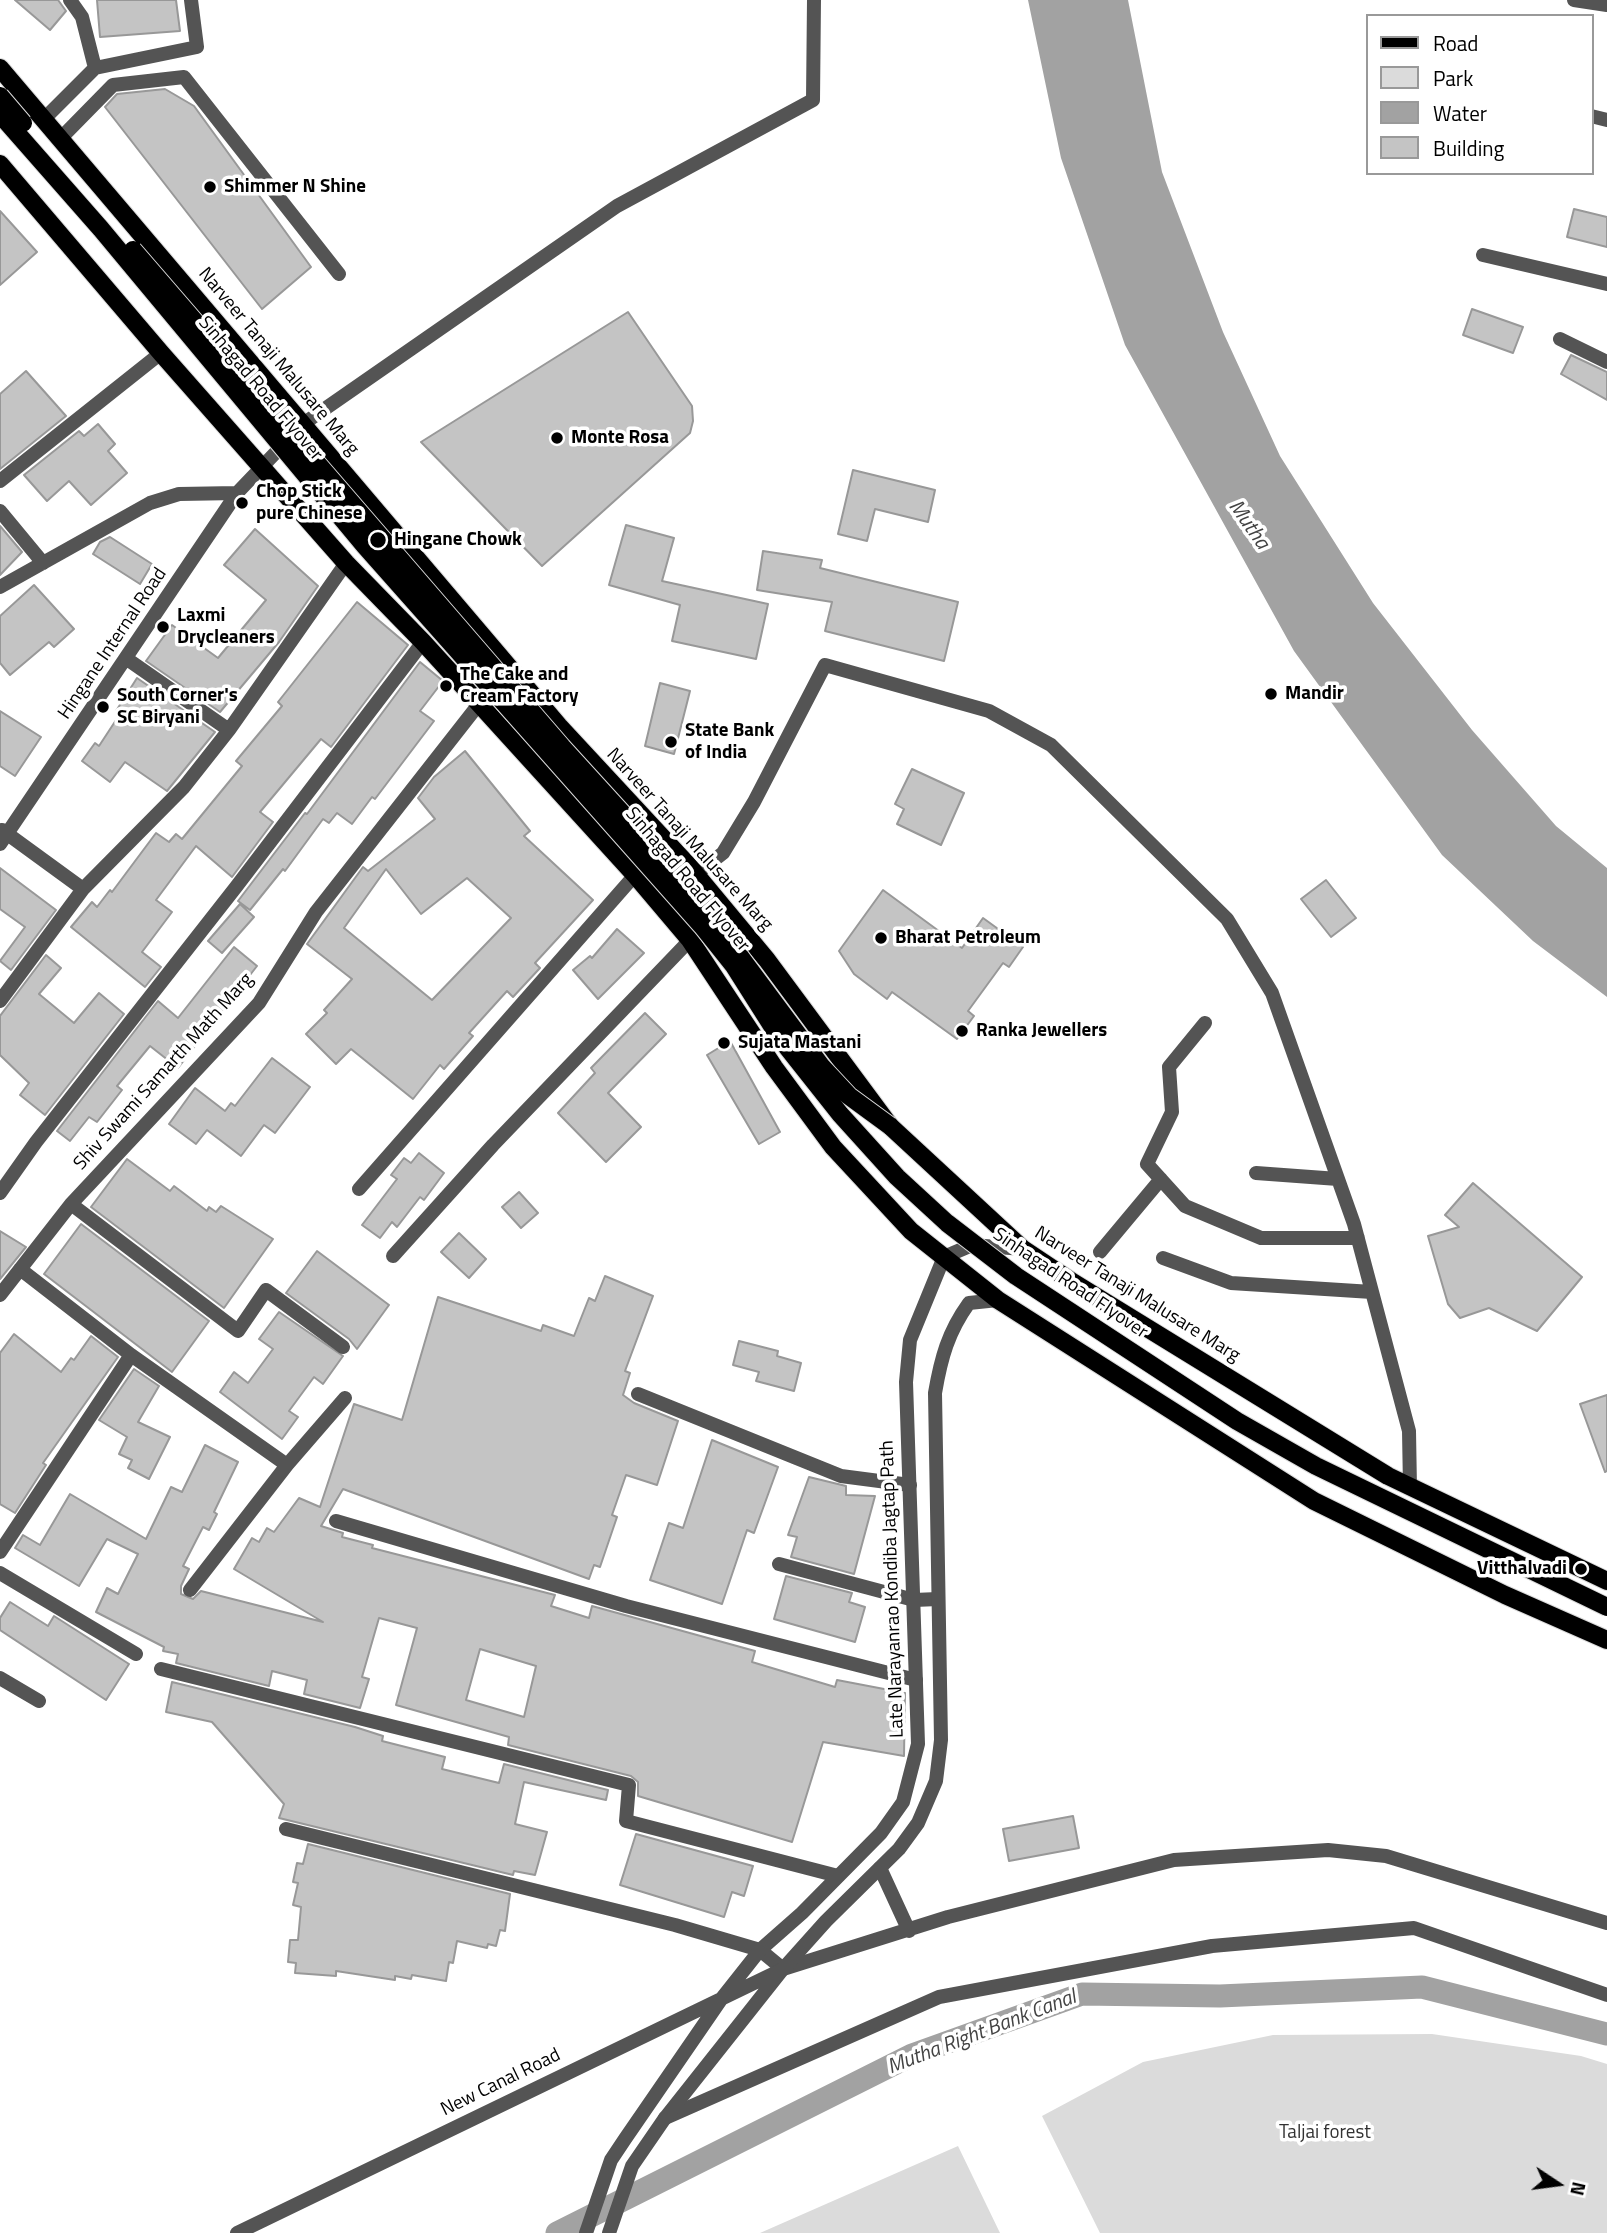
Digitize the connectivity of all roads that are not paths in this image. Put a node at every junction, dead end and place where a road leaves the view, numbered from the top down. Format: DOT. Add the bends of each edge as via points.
graph roads {
  1 [pos="70,0"];
  2 [pos="191,0"];
  3 [pos="814,0"];
  4 [pos="1574,0"];
  5 [pos="1607,5"];
  6 [pos="0,68"];
  7 [pos="95,68"];
  8 [pos="0,96"];
  9 [pos="0,114"];
  10 [pos="44,119"];
  11 [pos="61,138"];
  12 [pos="0,164"];
  13 [pos="1483,255"];
  14 [pos="339,274"];
  15 [pos="1607,284"];
  16 [pos="1560,339"];
  17 [pos="161,353"];
  18 [pos="1607,362"];
  19 [pos="303,424"];
  20 [pos="262,467"];
  21 [pos="0,481"];
  22 [pos="237,493"];
  23 [pos="0,511"];
  24 [pos="43,563"];
  25 [pos="346,563"];
  26 [pos="0,587"];
  27 [pos="423,642"];
  28 [pos="127,659"];
  29 [pos="479,704"];
  30 [pos="229,730"];
  31 [pos="2,835"];
  32 [pos="696,874"];
  33 [pos="635,875"];
  34 [pos="83,888"];
  35 [pos="690,940"];
  36 [pos="0,1001"];
  37 [pos="1205,1024"];
  38 [pos="891,1126"];
  39 [pos="1256,1173"];
  40 [pos="1161,1179"];
  41 [pos="1338,1179"];
  42 [pos="359,1188"];
  43 [pos="0,1193"];
  44 [pos="71,1204"];
  45 [pos="1358,1238"];
  46 [pos="1023,1249"];
  47 [pos="1100,1252"];
  48 [pos="393,1256"];
  49 [pos="944,1257"];
  50 [pos="1163,1258"];
  51 [pos="20,1269"];
  52 [pos="1372,1292"];
  53 [pos="0,1295"];
  54 [pos="998,1300"];
  55 [pos="343,1347"];
  56 [pos="131,1355"];
  57 [pos="638,1394"];
  58 [pos="345,1398"];
  59 [pos="287,1465"];
  60 [pos="910,1485"];
  61 [pos="1410,1488"];
  62 [pos="336,1521"];
  63 [pos="0,1552"];
  64 [pos="779,1564"];
  65 [pos="0,1573"];
  66 [pos="1607,1581"];
  67 [pos="190,1590"];
  68 [pos="938,1599"];
  69 [pos="914,1600"];
  70 [pos="1607,1607"];
  71 [pos="1607,1640"];
  72 [pos="136,1654"];
  73 [pos="161,1669"];
  74 [pos="0,1678"];
  75 [pos="916,1680"];
  76 [pos="39,1701"];
  77 [pos="286,1829"];
  78 [pos="880,1868"];
  79 [pos="838,1876"];
  80 [pos="1607,1923"];
  81 [pos="909,1931"];
  82 [pos="760,1951"];
  83 [pos="783,1969"];
  84 [pos="1607,1995"];
  85 [pos="722,1998"];
  86 [pos="664,2118"];
  87 [pos="237,2233"];
  88 [pos="586,2233"];
  89 [pos="609,2233"];
  1 -- 7 [label="street" via="82,17"];
  2 -- 7 [label="street" via="197,47"];
  3 -- 19 [label="street, Hingane Internal Road" via="813,100 617,206"];
  4 -- 5 [label="street"];
  6 -- 10 [label="main road, Narveer Tanaji Malusare Marg"];
  7 -- 10 [label="street"];
  8 -- 38 [label="main road, Sinhagad Road Flyover, bridge" via="562,747 684,881 822,1067 849,1096"];
  9 -- 70 [label="main road, Sinhagad Road Flyover, bridge" via="364,545 702,926 779,1037 897,1177 1016,1276 1237,1421 1327,1471"];
  10 -- 11 [label="main road, Narveer Tanaji Malusare Marg"];
  11 -- 14 [label="street" via="113,85 184,77"];
  11 -- 19 [label="main road, Narveer Tanaji Malusare Marg"];
  12 -- 17 [label="main road"];
  13 -- 15 [label="street"];
  16 -- 18 [label="street"];
  17 -- 20 [label="main road"];
  17 -- 21 [label="street"];
  19 -- 20 [label="street, Hingane Internal Road"];
  19 -- 32 [label="main road, Narveer Tanaji Malusare Marg" via="559,726"];
  20 -- 22 [label="street, Hingane Internal Road"];
  20 -- 25 [label="main road"];
  22 -- 24 [label="street" via="179,494 150,503"];
  22 -- 28 [label="street, Hingane Internal Road"];
  23 -- 24 [label="street"];
  24 -- 26 [label="street"];
  25 -- 27 [label="main road"];
  25 -- 30 [label="street"];
  27 -- 29 [label="main road"];
  27 -- 43 [label="street"];
  28 -- 30 [label="street"];
  28 -- 31 [label="street, Hingane Internal Road"];
  29 -- 33 [label="main road"];
  29 -- 44 [label="street, Shiv Swami Samarth Math Marg" via="316,912 259,1003"];
  30 -- 34 [label="street" via="184,787"];
  31 -- 34 [label="street"];
  32 -- 38 [label="main road, Narveer Tanaji Malusare Marg" via="767,960"];
  32 -- 41 [label="street" via="723,853 825,665 989,711 1051,745 1227,919 1272,993"];
  33 -- 35 [label="main road"];
  33 -- 42 [label="street"];
  34 -- 36 [label="street"];
  35 -- 48 [label="street"];
  35 -- 49 [label="main road" via="832,1147 911,1231"];
  37 -- 40 [label="street" via="1169,1067 1172,1112 1147,1164"];
  38 -- 46 [label="main road, Narveer Tanaji Malusare Marg"];
  39 -- 41 [label="street"];
  40 -- 45 [label="street" via="1185,1206 1261,1238"];
  40 -- 47 [label="street"];
  41 -- 45 [label="street"];
  44 -- 51 [label="street, Shiv Swami Samarth Math Marg"];
  44 -- 55 [label="street" via="238,1331 267,1290"];
  45 -- 52 [label="street"];
  46 -- 49 [label="street" via="972,1245"];
  46 -- 61 [label="main road, Narveer Tanaji Malusare Marg"];
  49 -- 54 [label="main road"];
  49 -- 60 [label="street, Late Narayanrao Kondiba Jagtap Path" via="910,1340 906,1382"];
  50 -- 52 [label="street" via="1231,1283"];
  51 -- 53 [label="street, Shiv Swami Samarth Math Marg"];
  51 -- 56 [label="street"];
  52 -- 61 [label="street" via="1409,1431"];
  54 -- 68 [label="street" via="969,1303 942,1352 934,1393"];
  54 -- 71 [label="main road" via="1314,1501"];
  56 -- 59 [label="street"];
  56 -- 63 [label="street"];
  57 -- 60 [label="street" via="841,1476"];
  58 -- 59 [label="street"];
  59 -- 67 [label="street"];
  60 -- 69 [label="street, Late Narayanrao Kondiba Jagtap Path"];
  61 -- 66 [label="main road, Narveer Tanaji Malusare Marg"];
  62 -- 75 [label="street" via="600,1599"];
  64 -- 69 [label="street"];
  65 -- 72 [label="street"];
  68 -- 69 [label="street"];
  68 -- 78 [label="street" via="941,1740 936,1781 918,1823"];
  69 -- 75 [label="street, Late Narayanrao Kondiba Jagtap Path"];
  73 -- 79 [label="street" via="629,1784 626,1821"];
  74 -- 76 [label="street"];
  75 -- 79 [label="street, Late Narayanrao Kondiba Jagtap Path" via="918,1744 903,1802 881,1833"];
  77 -- 82 [label="street" via="675,1925"];
  78 -- 81 [label="street"];
  78 -- 83 [label="street"];
  79 -- 82 [label="street, Late Narayanrao Kondiba Jagtap Path"];
  80 -- 81 [label="street" via="1386,1856 1328,1850 1174,1860"];
  81 -- 83 [label="street"];
  82 -- 83 [label="street"];
  82 -- 85 [label="street, Late Narayanrao Kondiba Jagtap Path"];
  83 -- 85 [label="street, New Canal Road"];
  83 -- 86 [label="street"];
  84 -- 86 [label="street" via="1414,1927 1212,1946 939,1997"];
  85 -- 87 [label="street, New Canal Road"];
  85 -- 88 [label="street, Late Narayanrao Kondiba Jagtap Path" via="611,2161"];
  86 -- 89 [label="street" via="632,2166"];
}
